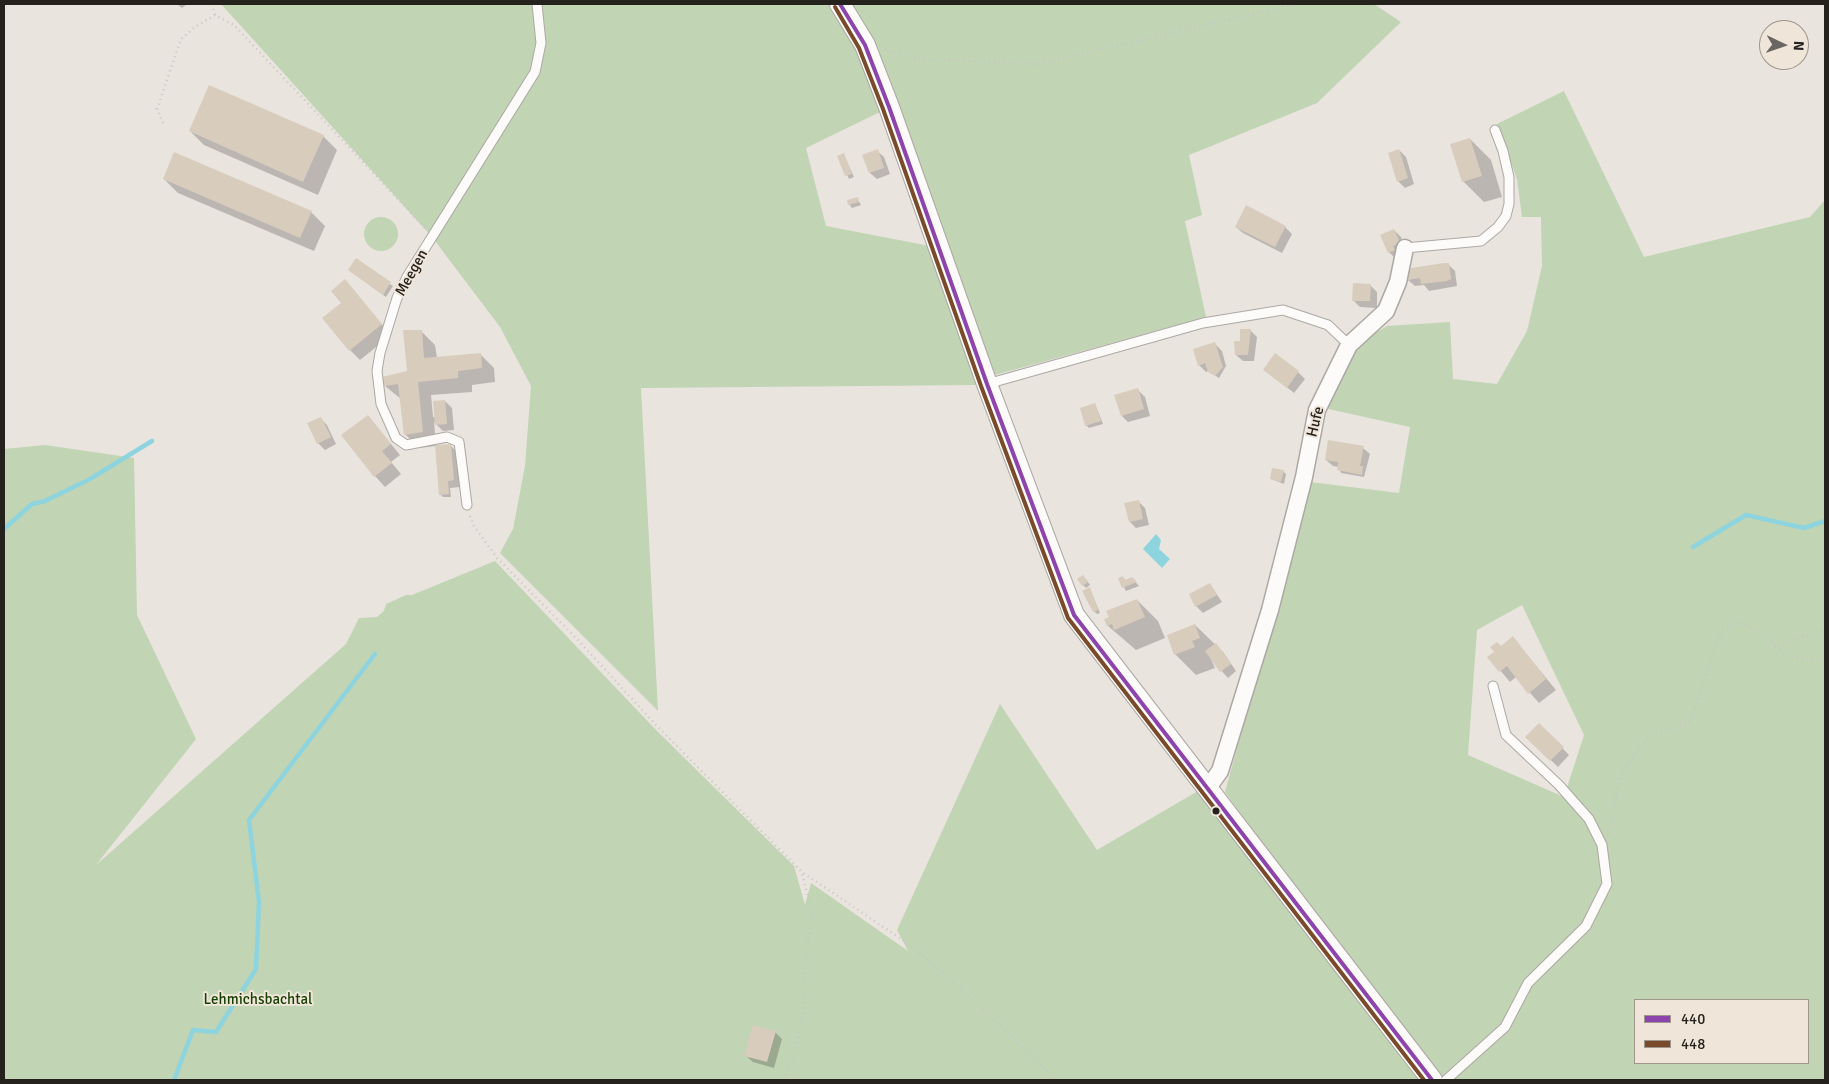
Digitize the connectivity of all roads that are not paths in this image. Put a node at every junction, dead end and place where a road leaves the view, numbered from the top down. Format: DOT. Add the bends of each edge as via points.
graph roads {
  1 [pos="538,4"];
  2 [pos="840,4"];
  3 [pos="1494,130"];
  4 [pos="1405,248"];
  5 [pos="1349,345"];
  6 [pos="987,384"];
  7 [pos="466,505"];
  8 [pos="1493,686"];
  9 [pos="1207,789"];
  10 [pos="1432,1080"];
  11 [pos="1446,1080"];
  1 -- 7 [label="lane, Meegen" via="541,43 535,72 397,298 377,371 381,404 396,438 406,445 447,437 459,442"];
  2 -- 6 [label="street" via="864,45 889,107"];
  3 -- 4 [label="lane" via="1509,177 1509,204 1498,227 1481,241"];
  4 -- 5 [label="street, Hufe" via="1398,282 1386,311"];
  5 -- 6 [label="lane" via="1328,325 1283,310 1203,323"];
  5 -- 9 [label="street, Hufe" via="1317,410 1304,477 1270,610 1220,771"];
  6 -- 9 [label="street" via="1074,616"];
  8 -- 11 [label="lane" via="1506,735 1559,785 1589,819 1602,845 1607,884 1586,926 1528,983 1506,1027"];
  9 -- 10 [label="street"];
}
